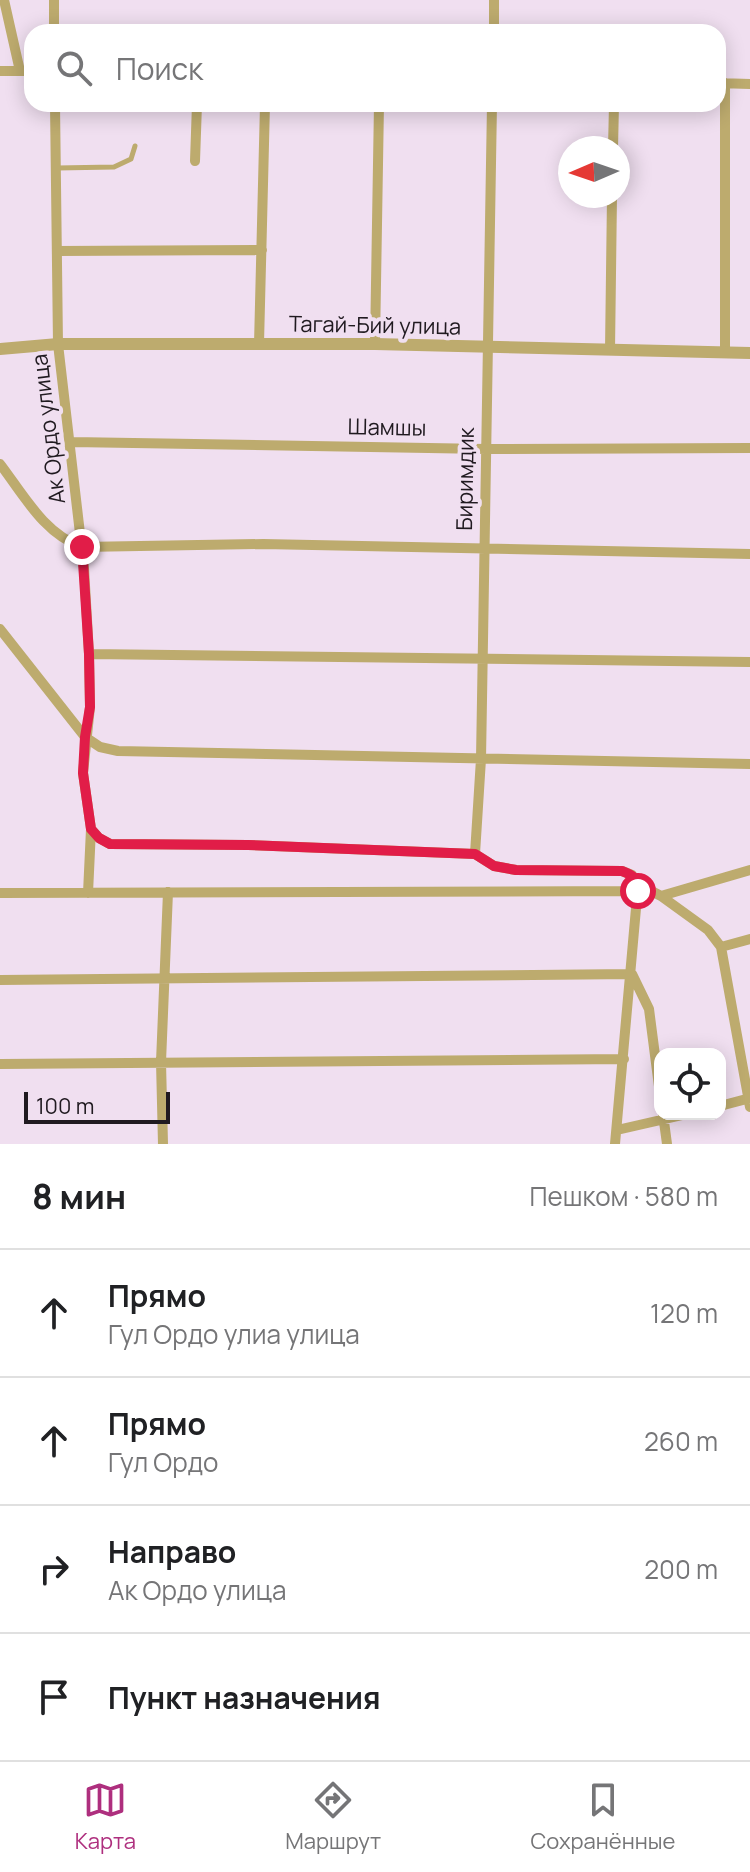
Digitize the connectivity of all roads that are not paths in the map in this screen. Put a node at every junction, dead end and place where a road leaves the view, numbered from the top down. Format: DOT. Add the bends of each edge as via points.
graph roads {
  1 [pos="4,0"];
  2 [pos="54,0"];
  3 [pos="494,0"];
  4 [pos="54,24"];
  5 [pos="494,24"];
  6 [pos="0,71"];
  7 [pos="20,71"];
  8 [pos="24,71"];
  9 [pos="726,83"];
  10 [pos="750,84"];
  11 [pos="55,112"];
  12 [pos="197,112"];
  13 [pos="265,112"];
  14 [pos="379,112"];
  15 [pos="492,112"];
  16 [pos="614,112"];
  17 [pos="722,112"];
  18 [pos="613,136"];
  19 [pos="135,146"];
  20 [pos="195,161"];
  21 [pos="56,168"];
  22 [pos="612,208"];
  23 [pos="262,250"];
  24 [pos="57,251"];
  25 [pos="58,344"];
  26 [pos="259,344"];
  27 [pos="375,344"];
  28 [pos="487,347"];
  29 [pos="0,349"];
  30 [pos="610,350"];
  31 [pos="725,352"];
  32 [pos="750,353"];
  33 [pos="72,442"];
  34 [pos="750,448"];
  35 [pos="486,449"];
  36 [pos="0,464"];
  37 [pos="82,547"];
  38 [pos="484,549"];
  39 [pos="750,554"];
  40 [pos="0,629"];
  41 [pos="89,654"];
  42 [pos="482,659"];
  43 [pos="750,662"];
  44 [pos="85,737"];
  45 [pos="481,759"];
  46 [pos="750,764"];
  47 [pos="91,829"];
  48 [pos="475,854"];
  49 [pos="750,870"];
  50 [pos="638,888"];
  51 [pos="168,892"];
  52 [pos="0,893"];
  53 [pos="88,893"];
  54 [pos="661,896"];
  55 [pos="750,939"];
  56 [pos="721,947"];
  57 [pos="632,974"];
  58 [pos="164,978"];
  59 [pos="0,980"];
  60 [pos="654,1048"];
  61 [pos="624,1059"];
  62 [pos="161,1062"];
  63 [pos="0,1064"];
  64 [pos="750,1101"];
  65 [pos="726,1105"];
  66 [pos="654,1120"];
  67 [pos="663,1120"];
  68 [pos="617,1130"];
  69 [pos="163,1144"];
  70 [pos="615,1144"];
  71 [pos="667,1144"];
  1 -- 7 [label="street"];
  2 -- 4 [label="street"];
  3 -- 5 [label="street"];
  6 -- 7 [label="street"];
  7 -- 8 [label="street"];
  9 -- 10 [label="street"];
  11 -- 21 [label="street, Ак Ордо улица"];
  12 -- 20 [label="street"];
  13 -- 23 [label="street"];
  14 -- 27 [label="street"];
  15 -- 28 [label="street, Биримдик"];
  16 -- 18 [label="street"];
  17 -- 31 [label="street"];
  19 -- 21 [label="lane" via="131,159 114,167"];
  21 -- 24 [label="street, Ак Ордо улица"];
  22 -- 30 [label="street"];
  23 -- 24 [label="street"];
  23 -- 26 [label="street"];
  24 -- 25 [label="street, Ак Ордо улица"];
  25 -- 26 [label="street, Тагай-Бий улица"];
  25 -- 29 [label="street, Тагай-Бий улица"];
  25 -- 33 [label="street, Ак Ордо улица"];
  26 -- 27 [label="street, Тагай-Бий улица"];
  27 -- 28 [label="street, Тагай-Бий улица"];
  28 -- 30 [label="street, Тагай-Бий улица"];
  28 -- 35 [label="street, Биримдик"];
  30 -- 31 [label="street, Тагай-Бий улица"];
  31 -- 32 [label="street, Тагай-Бий улица"];
  33 -- 35 [label="street, Шамшы"];
  33 -- 37 [label="street, Ак Ордо улица"];
  34 -- 35 [label="street, Шамшы"];
  35 -- 38 [label="street, Биримдик"];
  36 -- 37 [label="street" via="44,522 65,541"];
  37 -- 38 [label="street"];
  37 -- 41 [label="street, Ак Ордо улица"];
  38 -- 39 [label="street"];
  38 -- 42 [label="street, Биримдик"];
  40 -- 44 [label="street"];
  41 -- 42 [label="street"];
  41 -- 44 [label="street, Ак Ордо улица"];
  42 -- 43 [label="street"];
  42 -- 45 [label="street, Биримдик"];
  44 -- 45 [label="street" via="118,751"];
  44 -- 47 [label="street, Ак Ордо улица" via="83,773"];
  45 -- 46 [label="street"];
  45 -- 48 [label="street, Биримдик"];
  47 -- 48 [label="street" via="110,844"];
  47 -- 53 [label="street, Ак Ордо улица"];
  48 -- 50 [label="street" via="494,866 516,870 622,871 632,875"];
  49 -- 54 [label="street"];
  50 -- 51 [label="street"];
  50 -- 54 [label="street"];
  50 -- 57 [label="street"];
  51 -- 53 [label="street"];
  51 -- 58 [label="street"];
  52 -- 53 [label="street"];
  54 -- 56 [label="street" via="708,930"];
  55 -- 56 [label="street"];
  56 -- 64 [label="street"];
  57 -- 58 [label="street"];
  57 -- 60 [label="street" via="649,1009"];
  57 -- 61 [label="street"];
  58 -- 59 [label="street"];
  58 -- 62 [label="street"];
  61 -- 62 [label="street"];
  61 -- 68 [label="street"];
  62 -- 63 [label="street"];
  62 -- 69 [label="street"];
  64 -- 65 [label="street"];
  66 -- 68 [label="street"];
  67 -- 71 [label="street"];
  68 -- 70 [label="street"];
}
